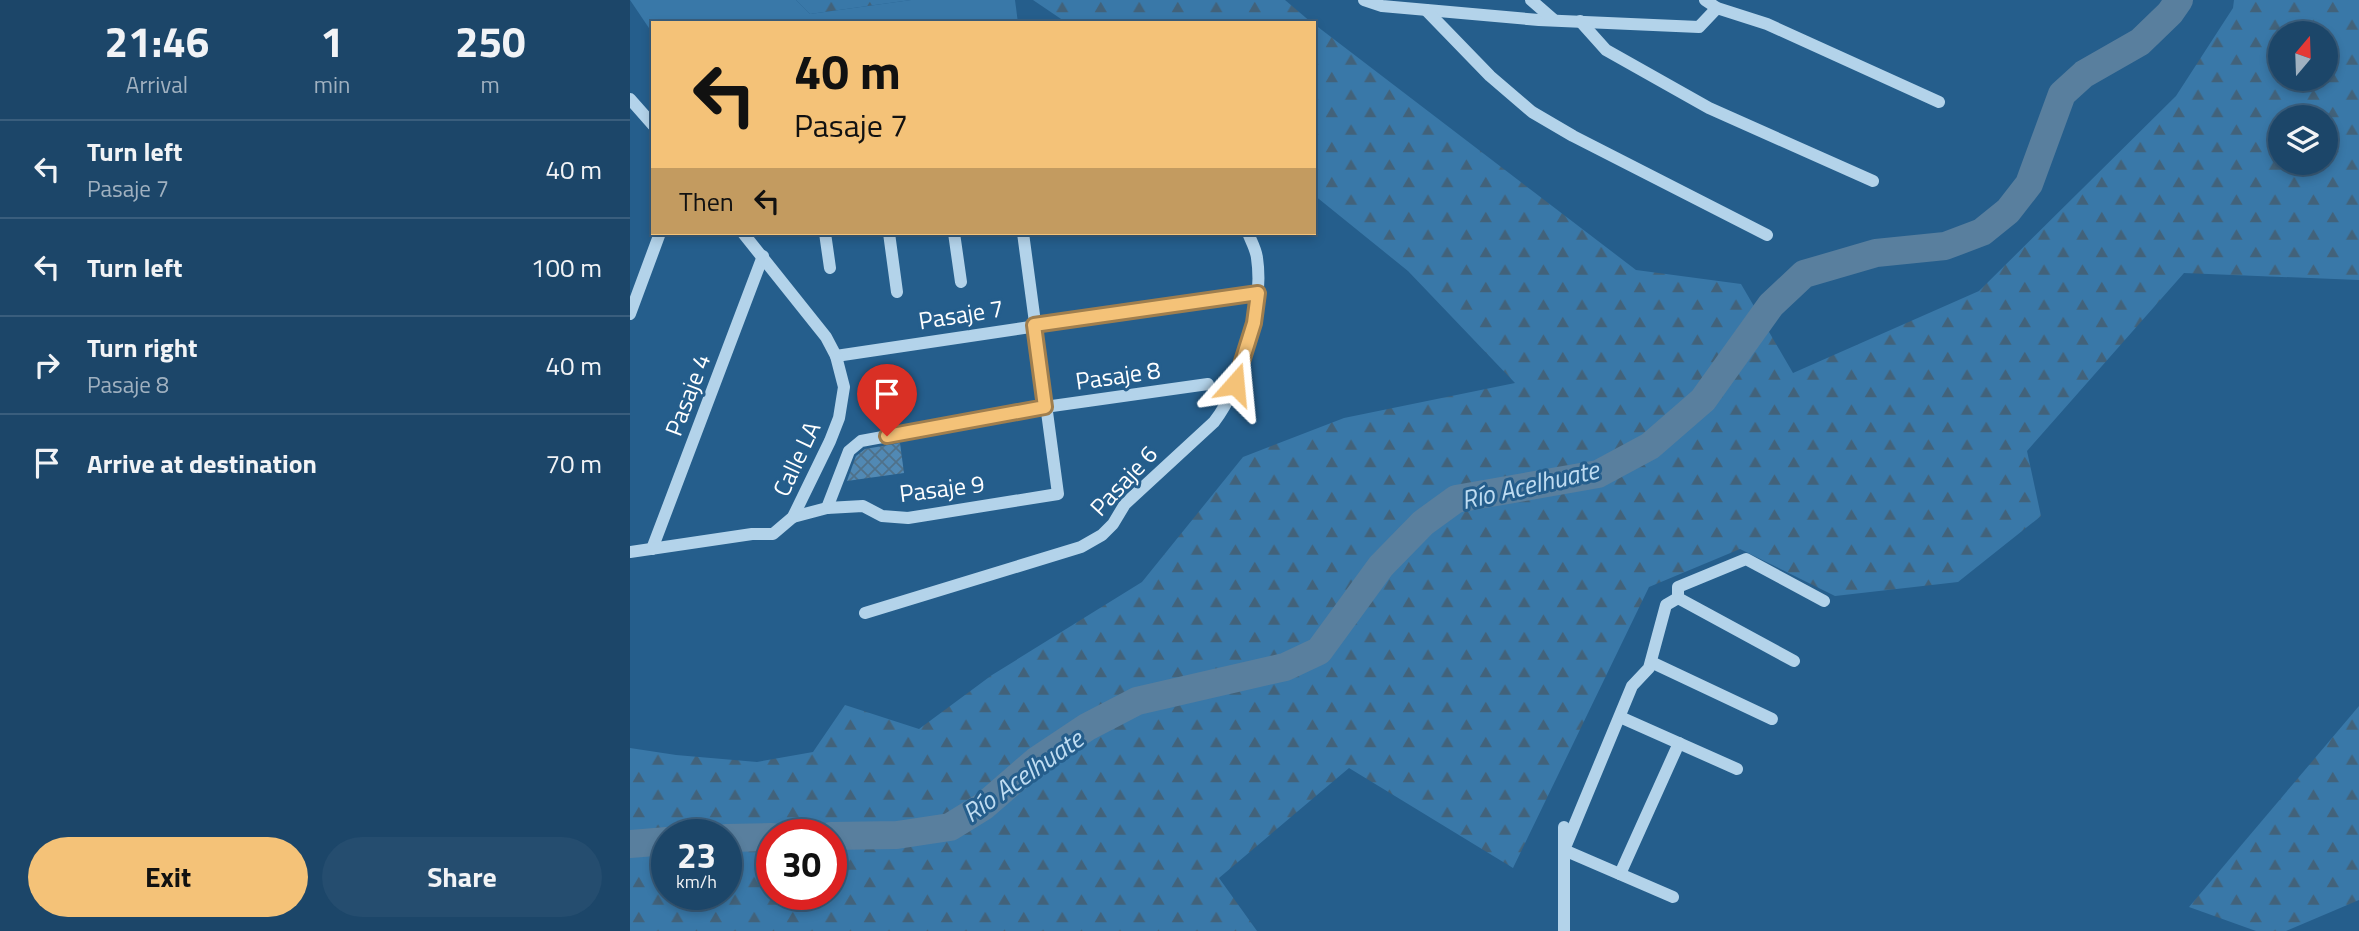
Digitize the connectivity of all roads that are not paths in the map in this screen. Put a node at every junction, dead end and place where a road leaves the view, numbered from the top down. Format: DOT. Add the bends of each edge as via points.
graph roads {
  1 [pos="1364,0"];
  2 [pos="1531,0"];
  3 [pos="1705,0"];
  4 [pos="1717,8"];
  5 [pos="1426,10"];
  6 [pos="1554,20"];
  7 [pos="1580,21"];
  8 [pos="630,99"];
  9 [pos="1939,102"];
  10 [pos="635,109"];
  11 [pos="651,123"];
  12 [pos="1872,181"];
  13 [pos="659,235"];
  14 [pos="745,235"];
  15 [pos="825,235"];
  16 [pos="889,235"];
  17 [pos="954,235"];
  18 [pos="1026,235"];
  19 [pos="1249,235"];
  20 [pos="1767,235"];
  21 [pos="763,256"];
  22 [pos="830,268"];
  23 [pos="961,282"];
  24 [pos="897,292"];
  25 [pos="1258,293"];
  26 [pos="630,314"];
  27 [pos="1034,325"];
  28 [pos="836,356"];
  29 [pos="1208,384"];
  30 [pos="1045,407"];
  31 [pos="827,508"];
  32 [pos="793,517"];
  33 [pos="652,549"];
  34 [pos="630,552"];
  35 [pos="1678,598"];
  36 [pos="1824,601"];
  37 [pos="865,613"];
  38 [pos="1794,661"];
  39 [pos="1651,662"];
  40 [pos="1620,716"];
  41 [pos="1772,719"];
  42 [pos="1679,743"];
  43 [pos="1737,769"];
  44 [pos="1564,827"];
  45 [pos="1564,850"];
  46 [pos="1620,874"];
  47 [pos="1673,897"];
  48 [pos="1564,931"];
  1 -- 5 [label="street"];
  2 -- 6 [label="street"];
  3 -- 4 [label="street"];
  4 -- 7 [label="street" via="1699,27"];
  4 -- 9 [label="street" via="1767,24"];
  5 -- 6 [label="street"];
  5 -- 20 [label="street" via="1532,112"];
  6 -- 7 [label="street"];
  7 -- 12 [label="street" via="1606,50 1709,108"];
  8 -- 10 [label="street"];
  10 -- 11 [label="street"];
  13 -- 26 [label="street"];
  14 -- 21 [label="street, Calle LA"];
  15 -- 22 [label="street"];
  16 -- 24 [label="street"];
  17 -- 23 [label="street"];
  18 -- 27 [label="street"];
  19 -- 25 [label="street, Pasaje 6" via="1257,254"];
  21 -- 28 [label="street, Calle LA"];
  21 -- 33 [label="street, Pasaje 4"];
  25 -- 27 [label="street, Pasaje 7"];
  25 -- 37 [label="street, Pasaje 6" via="1254,323 1225,408 1125,504 1102,535 1080,547"];
  27 -- 28 [label="street, Pasaje 7"];
  27 -- 30 [label="street"];
  28 -- 32 [label="street, Calle LA" via="844,387 839,418"];
  29 -- 30 [label="street, Pasaje 8"];
  30 -- 31 [label="street, Pasaje 8" via="861,441 849,451"];
  30 -- 31 [label="street, Pasaje 9" via="1058,494 908,518 883,516 863,506"];
  31 -- 32 [label="street, Pasaje 9"];
  32 -- 33 [label="street, Calle LA" via="773,534"];
  33 -- 34 [label="street, Calle LA"];
  35 -- 36 [label="street" via="1678,587 1746,559"];
  35 -- 38 [label="street"];
  35 -- 39 [label="street" via="1666,605"];
  39 -- 40 [label="street" via="1632,686"];
  39 -- 41 [label="street"];
  40 -- 42 [label="street"];
  40 -- 45 [label="street"];
  42 -- 43 [label="street"];
  42 -- 46 [label="street"];
  44 -- 45 [label="street"];
  45 -- 46 [label="street"];
  45 -- 48 [label="street"];
  46 -- 47 [label="street"];
}
